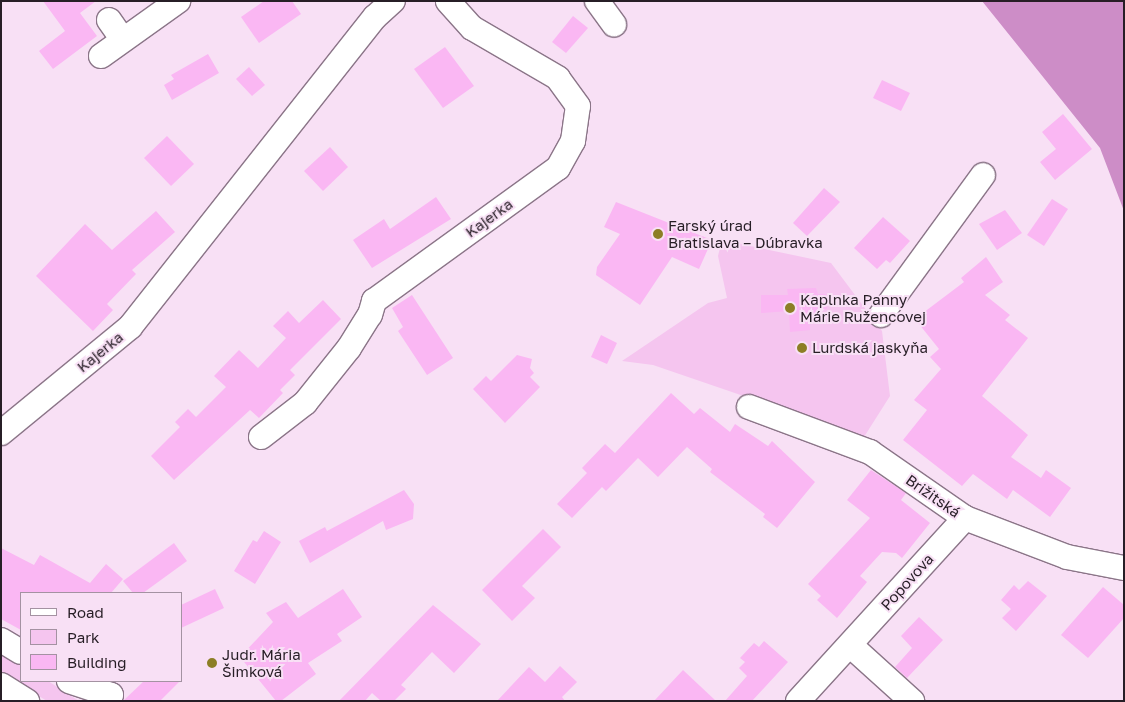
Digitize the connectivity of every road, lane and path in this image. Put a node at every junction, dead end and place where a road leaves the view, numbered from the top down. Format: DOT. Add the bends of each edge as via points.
graph roads {
  1 [pos="178,1"];
  2 [pos="394,1"];
  3 [pos="448,1"];
  4 [pos="597,1"];
  5 [pos="109,20"];
  6 [pos="614,24"];
  7 [pos="123,40"];
  8 [pos="101,56"];
  9 [pos="983,175"];
  10 [pos="881,315"];
  11 [pos="749,407"];
  12 [pos="1,433"];
  13 [pos="261,437"];
  14 [pos="964,518"];
  15 [pos="1124,568"];
  16 [pos="1,640"];
  17 [pos="850,645"];
  18 [pos="20,651"];
  19 [pos="71,682"];
  20 [pos="1,685"];
  21 [pos="110,698"];
  22 [pos="27,701"];
  23 [pos="798,701"];
  24 [pos="912,701"];
  1 -- 7 [label="street"];
  2 -- 12 [label="street, Kajerka" via="375,17 130,327"];
  3 -- 13 [label="street, Kajerka" via="472,28 558,78 578,106 573,140 558,168 374,301 370,315 349,348 305,403"];
  4 -- 6 [label="street"];
  5 -- 7 [label="street"];
  7 -- 8 [label="street"];
  9 -- 10 [label="street"];
  11 -- 14 [label="street, Brižitská" via="870,452"];
  14 -- 15 [label="street, Brižitská" via="1067,557"];
  14 -- 17 [label="street, Popovova"];
  16 -- 18 [label="street"];
  17 -- 23 [label="street, Popovova"];
  17 -- 24 [label="street"];
  19 -- 21 [label="street"];
  20 -- 22 [label="street"];
}
